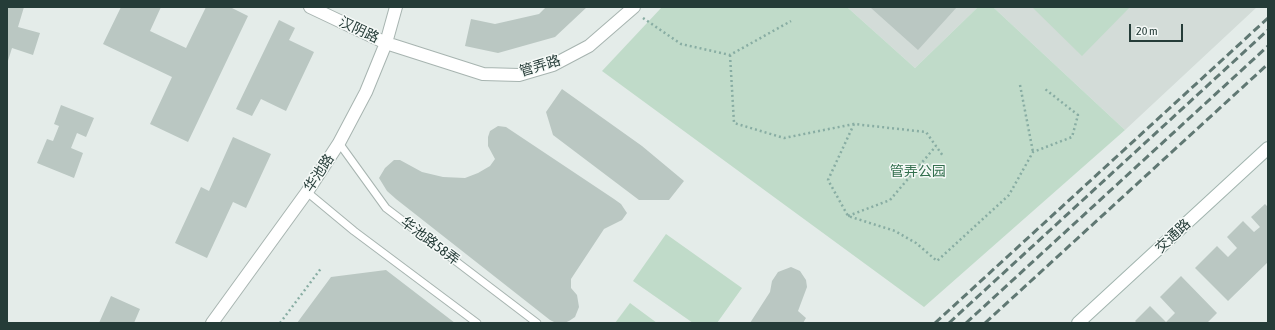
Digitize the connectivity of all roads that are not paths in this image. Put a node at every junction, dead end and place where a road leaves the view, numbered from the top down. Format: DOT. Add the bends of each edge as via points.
graph roads {
  1 [pos="310,7"];
  2 [pos="396,7"];
  3 [pos="632,8"];
  4 [pos="386,43"];
  5 [pos="339,143"];
  6 [pos="1268,148"];
  7 [pos="307,192"];
  8 [pos="212,323"];
  9 [pos="477,323"];
  10 [pos="537,323"];
  11 [pos="1078,323"];
  1 -- 4 [label="street, 汉阴路"];
  2 -- 4 [label="street, 华池路"];
  3 -- 4 [label="street, 管弄路" via="589,46 553,65 520,75 483,74"];
  4 -- 5 [label="street, 华池路" via="366,92"];
  5 -- 7 [label="street, 华池路"];
  5 -- 10 [label="lane, 华池路58弄" via="386,208"];
  6 -- 11 [label="street, 交通路"];
  7 -- 8 [label="street, 华池路"];
  7 -- 9 [label="lane" via="354,231"];
}
